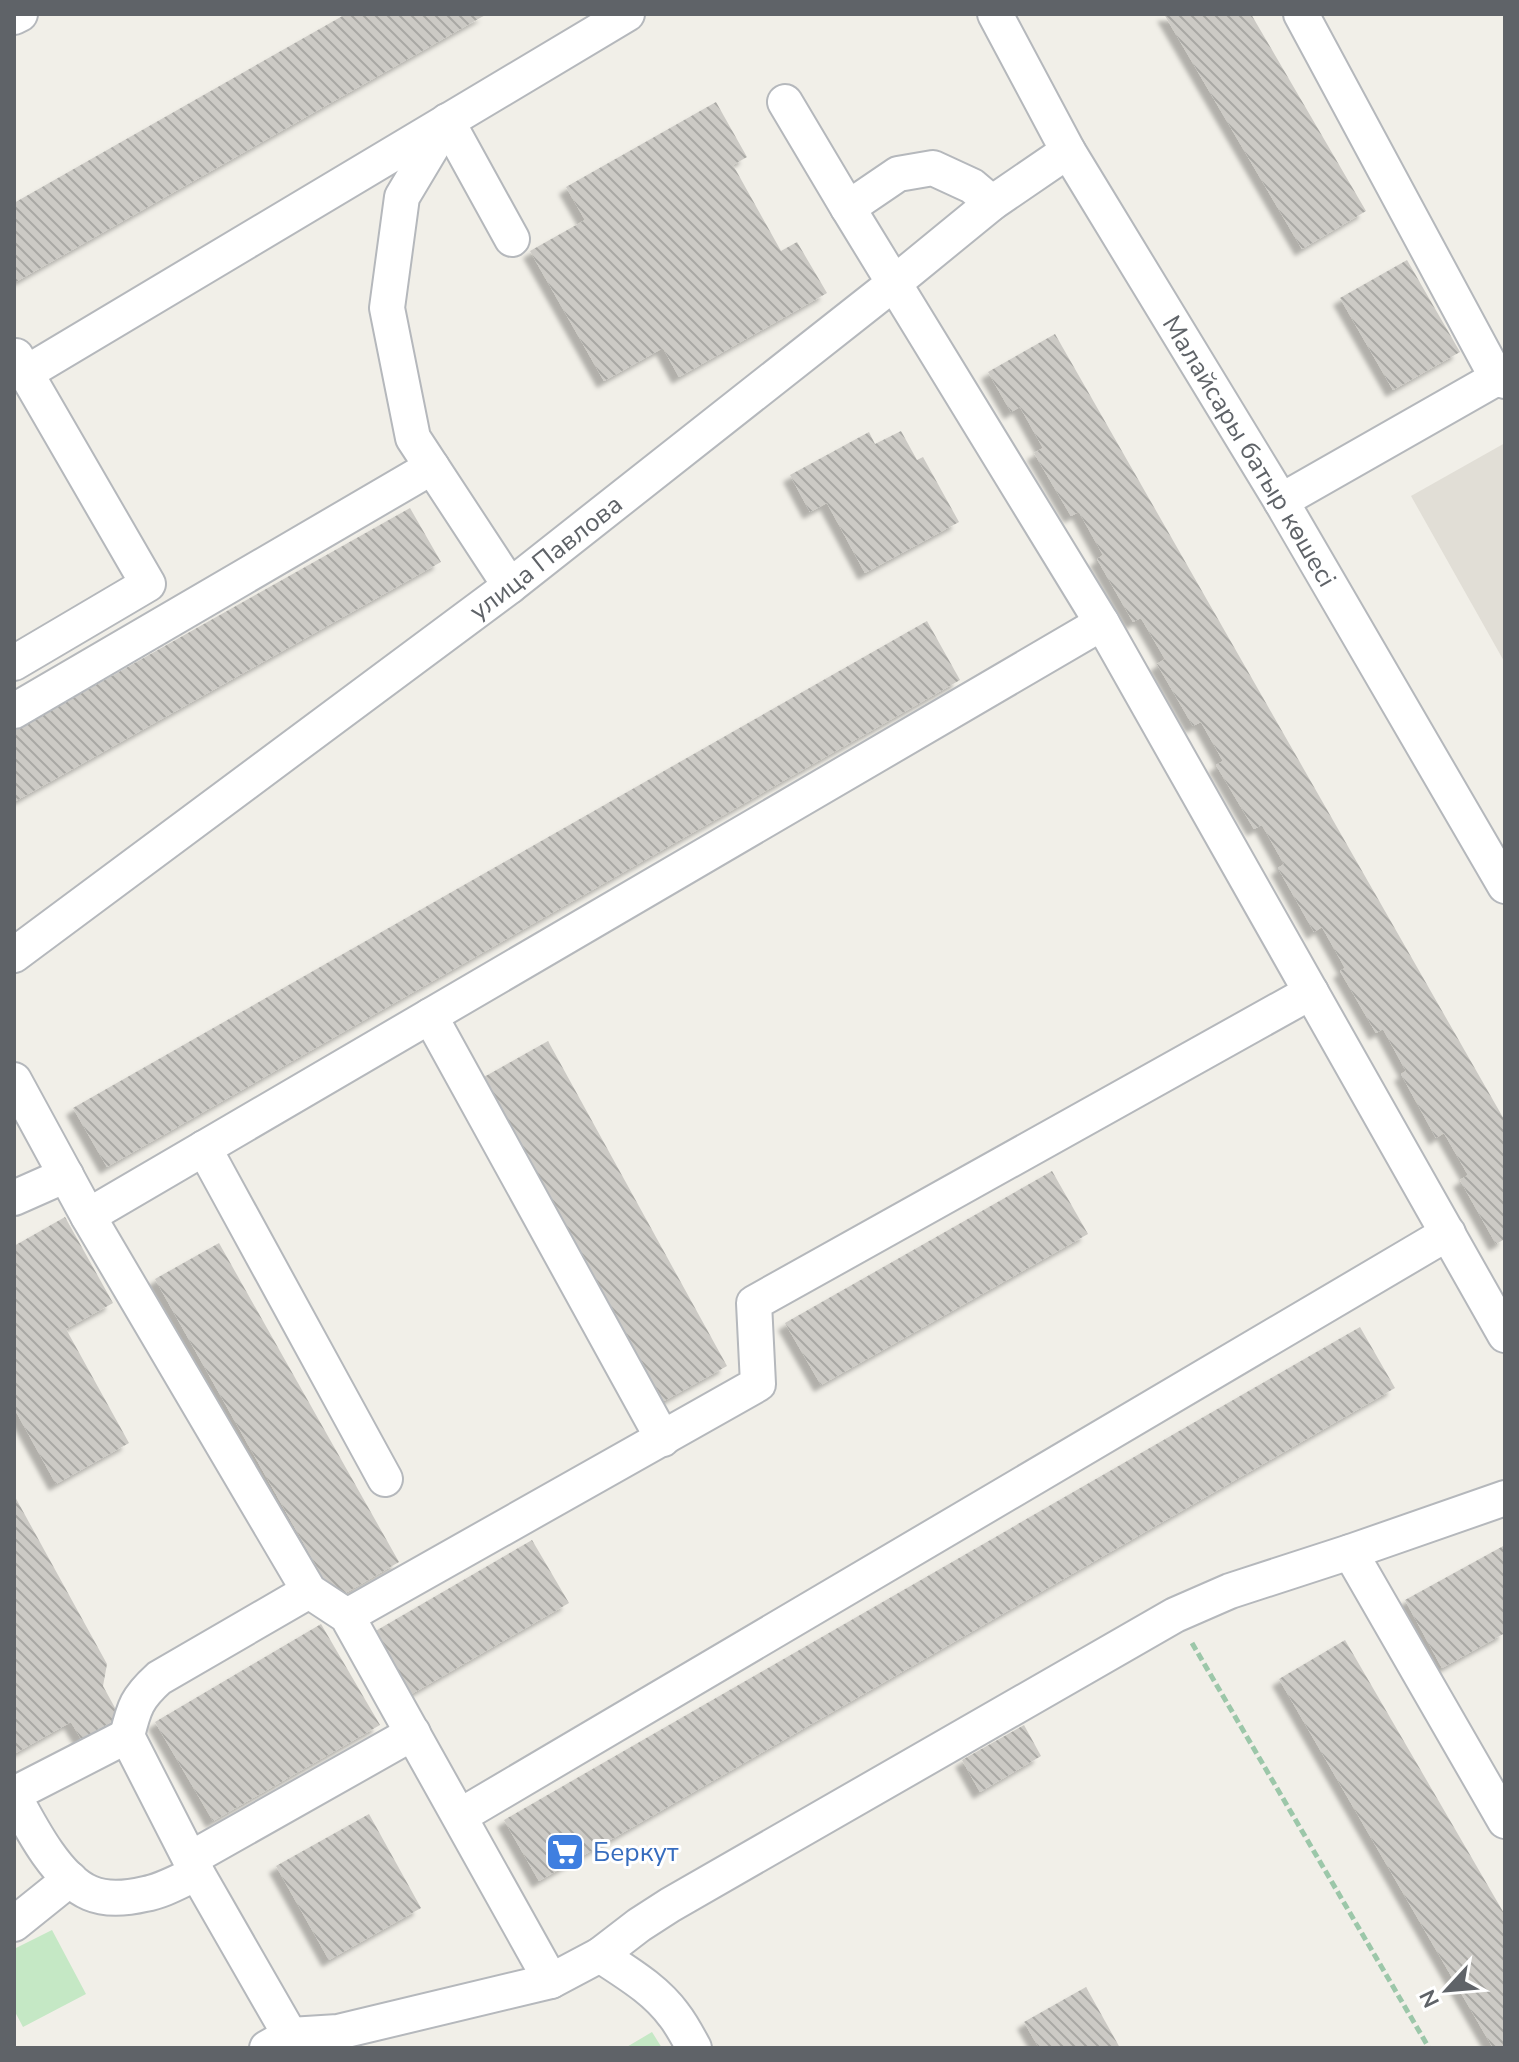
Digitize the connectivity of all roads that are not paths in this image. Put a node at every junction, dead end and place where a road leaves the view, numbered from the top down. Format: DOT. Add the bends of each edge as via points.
graph roads {
  1 [pos="20,14"];
  2 [pos="627,14"];
  3 [pos="995,14"];
  4 [pos="1301,14"];
  5 [pos="14,17"];
  6 [pos="785,102"];
  7 [pos="447,121"];
  8 [pos="1068,151"];
  9 [pos="992,203"];
  10 [pos="848,208"];
  11 [pos="512,239"];
  12 [pos="893,284"];
  13 [pos="20,363"];
  14 [pos="1501,380"];
  15 [pos="432,467"];
  16 [pos="1281,501"];
  17 [pos="510,586"];
  18 [pos="1102,623"];
  19 [pos="14,663"];
  20 [pos="14,711"];
  21 [pos="1505,886"];
  22 [pos="14,955"];
  23 [pos="1311,992"];
  24 [pos="430,1016"];
  25 [pos="14,1080"];
  26 [pos="204,1148"];
  27 [pos="66,1175"];
  28 [pos="14,1198"];
  29 [pos="88,1216"];
  30 [pos="1448,1233"];
  31 [pos="1505,1335"];
  32 [pos="663,1439"];
  33 [pos="385,1479"];
  34 [pos="1505,1498"];
  35 [pos="1350,1552"];
  36 [pos="309,1591"];
  37 [pos="347,1616"];
  38 [pos="413,1733"];
  39 [pos="127,1736"];
  40 [pos="14,1795"];
  41 [pos="460,1816"];
  42 [pos="1505,1821"];
  43 [pos="194,1866"];
  44 [pos="70,1879"];
  45 [pos="14,1924"];
  46 [pos="600,1955"];
  47 [pos="551,1981"];
  48 [pos="278,2042"];
  49 [pos="694,2048"];
  1 -- 5 [label="street"];
  2 -- 7 [label="street"];
  3 -- 8 [label="street, Малайсары батыр көшесі"];
  4 -- 14 [label="street"];
  6 -- 10 [label="street"];
  7 -- 11 [label="street"];
  7 -- 13 [label="street"];
  7 -- 15 [label="street" via="402,197 387,308 413,438"];
  8 -- 9 [label="street, улица Павлова"];
  8 -- 16 [label="street, Малайсары батыр көшесі"];
  9 -- 10 [label="street" via="972,186 933,168 898,174"];
  9 -- 12 [label="street, улица Павлова"];
  10 -- 12 [label="street"];
  12 -- 17 [label="street, улица Павлова"];
  12 -- 18 [label="street"];
  13 -- 19 [label="street" via="148,584"];
  14 -- 16 [label="street"];
  15 -- 17 [label="street"];
  15 -- 20 [label="street"];
  16 -- 21 [label="street, Малайсары батыр көшесі"];
  17 -- 22 [label="street, улица Павлова"];
  18 -- 23 [label="street"];
  18 -- 24 [label="street"];
  23 -- 30 [label="street"];
  23 -- 32 [label="street" via="754,1303 758,1384"];
  24 -- 26 [label="street"];
  24 -- 32 [label="street"];
  25 -- 27 [label="street"];
  26 -- 29 [label="street"];
  26 -- 33 [label="street"];
  27 -- 28 [label="street"];
  27 -- 29 [label="street"];
  29 -- 36 [label="street"];
  30 -- 31 [label="street"];
  30 -- 41 [label="street"];
  32 -- 37 [label="street"];
  34 -- 35 [label="street"];
  35 -- 42 [label="street"];
  35 -- 46 [label="street" via="1175,1615 670,1905"];
  36 -- 37 [label="street"];
  36 -- 39 [label="street" via="159,1678 135,1707"];
  37 -- 38 [label="street"];
  38 -- 41 [label="street"];
  38 -- 43 [label="street"];
  39 -- 40 [label="street"];
  39 -- 43 [label="street"];
  40 -- 44 [label="street" via="33,1833"];
  41 -- 47 [label="street"];
  43 -- 44 [label="street" via="147,1894 111,1898 89,1893"];
  43 -- 48 [label="street"];
  44 -- 45 [label="street"];
  46 -- 47 [label="street"];
  46 -- 49 [label="street" via="660,1998"];
  47 -- 48 [label="street"];
}
